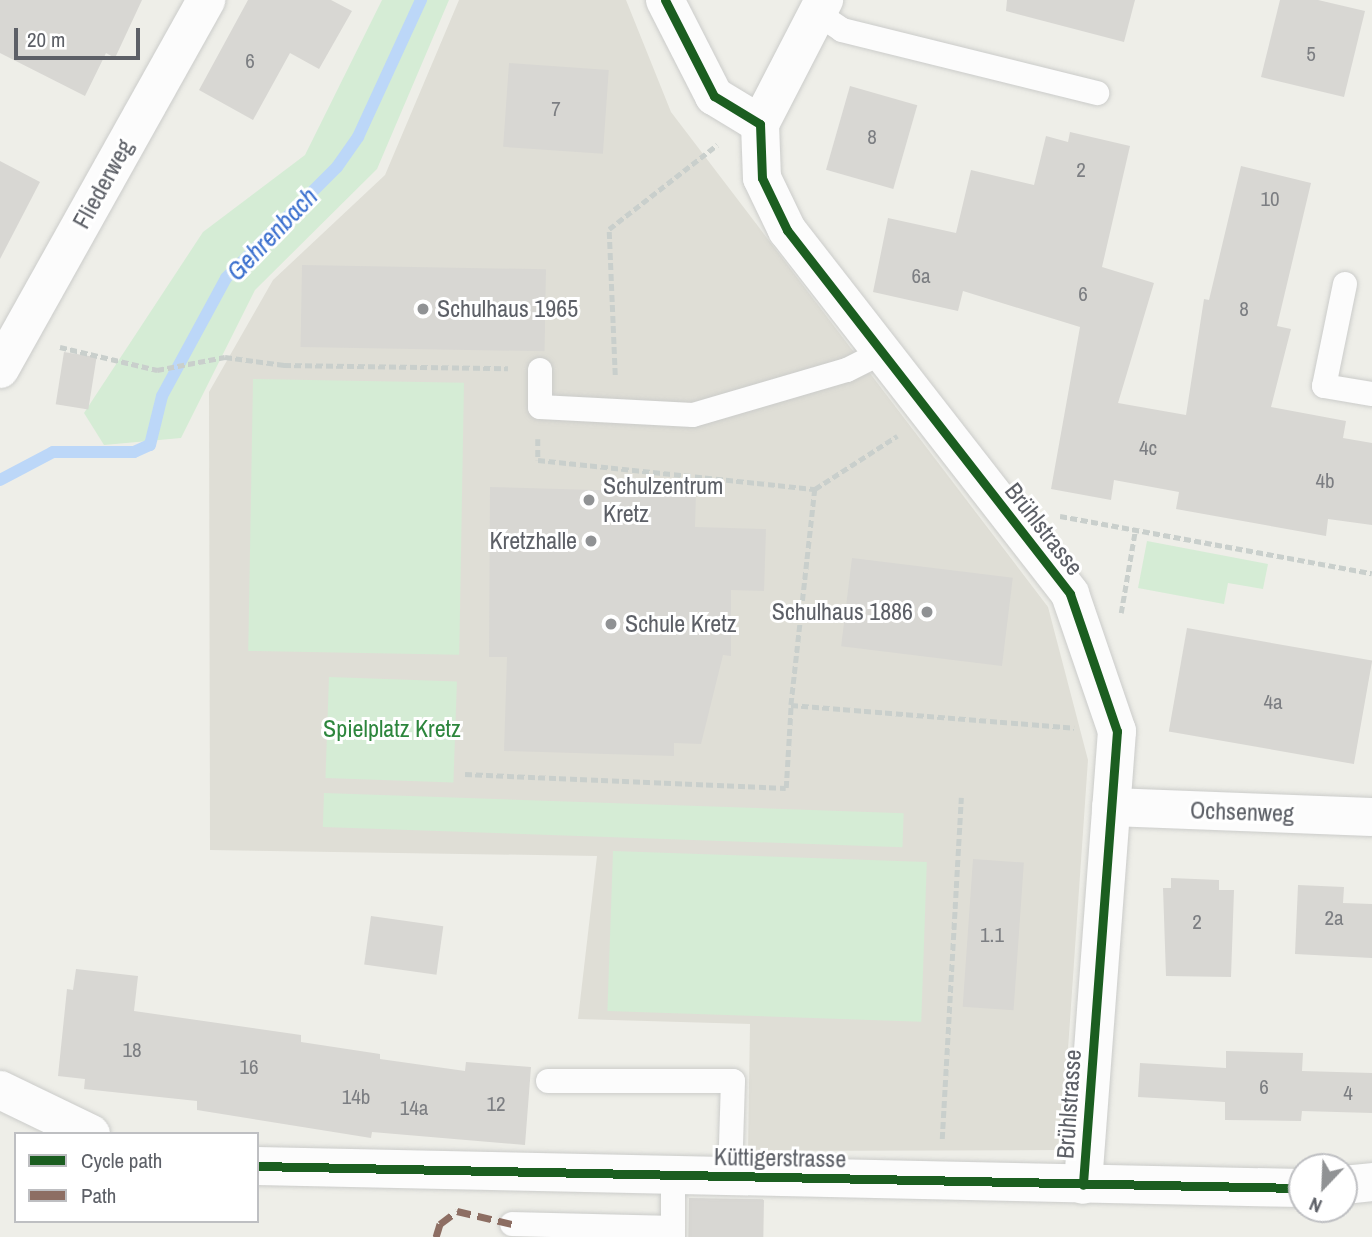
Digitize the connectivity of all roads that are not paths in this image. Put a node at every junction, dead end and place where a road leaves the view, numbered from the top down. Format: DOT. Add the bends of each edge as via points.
graph roads {
  1 [pos="206,0"];
  2 [pos="665,0"];
  3 [pos="820,7"];
  4 [pos="1097,93"];
  5 [pos="754,122"];
  6 [pos="1345,284"];
  7 [pos="883,352"];
  8 [pos="9,353"];
  9 [pos="540,370"];
  10 [pos="1372,394"];
  11 [pos="1111,807"];
  12 [pos="1372,817"];
  13 [pos="548,1081"];
  14 [pos="0,1090"];
  15 [pos="87,1132"];
  16 [pos="259,1166"];
  17 [pos="673,1175"];
  18 [pos="730,1176"];
  19 [pos="1083,1185"];
  20 [pos="1288,1188"];
  21 [pos="512,1224"];
  22 [pos="673,1233"];
  1 -- 8 [label="street, Fliederweg"];
  2 -- 5 [label="street" via="714,96"];
  3 -- 4 [label="lane" via="842,30"];
  3 -- 5 [label="street"];
  5 -- 7 [label="street, Brühlstrasse" via="762,178 771,201"];
  6 -- 10 [label="lane" via="1324,386"];
  7 -- 9 [label="lane" via="847,370 693,415 540,407"];
  7 -- 11 [label="street, Brühlstrasse" via="1070,594 1117,731"];
  11 -- 12 [label="street, Ochsenweg"];
  11 -- 19 [label="street, Brühlstrasse"];
  13 -- 18 [label="lane" via="733,1081"];
  14 -- 15 [label="street"];
  16 -- 17 [label="street, Küttigerstrasse"];
  17 -- 18 [label="street, Küttigerstrasse"];
  17 -- 22 [label="lane"];
  18 -- 19 [label="street, Küttigerstrasse"];
  19 -- 20 [label="street, Küttigerstrasse"];
  21 -- 22 [label="lane"];
}
